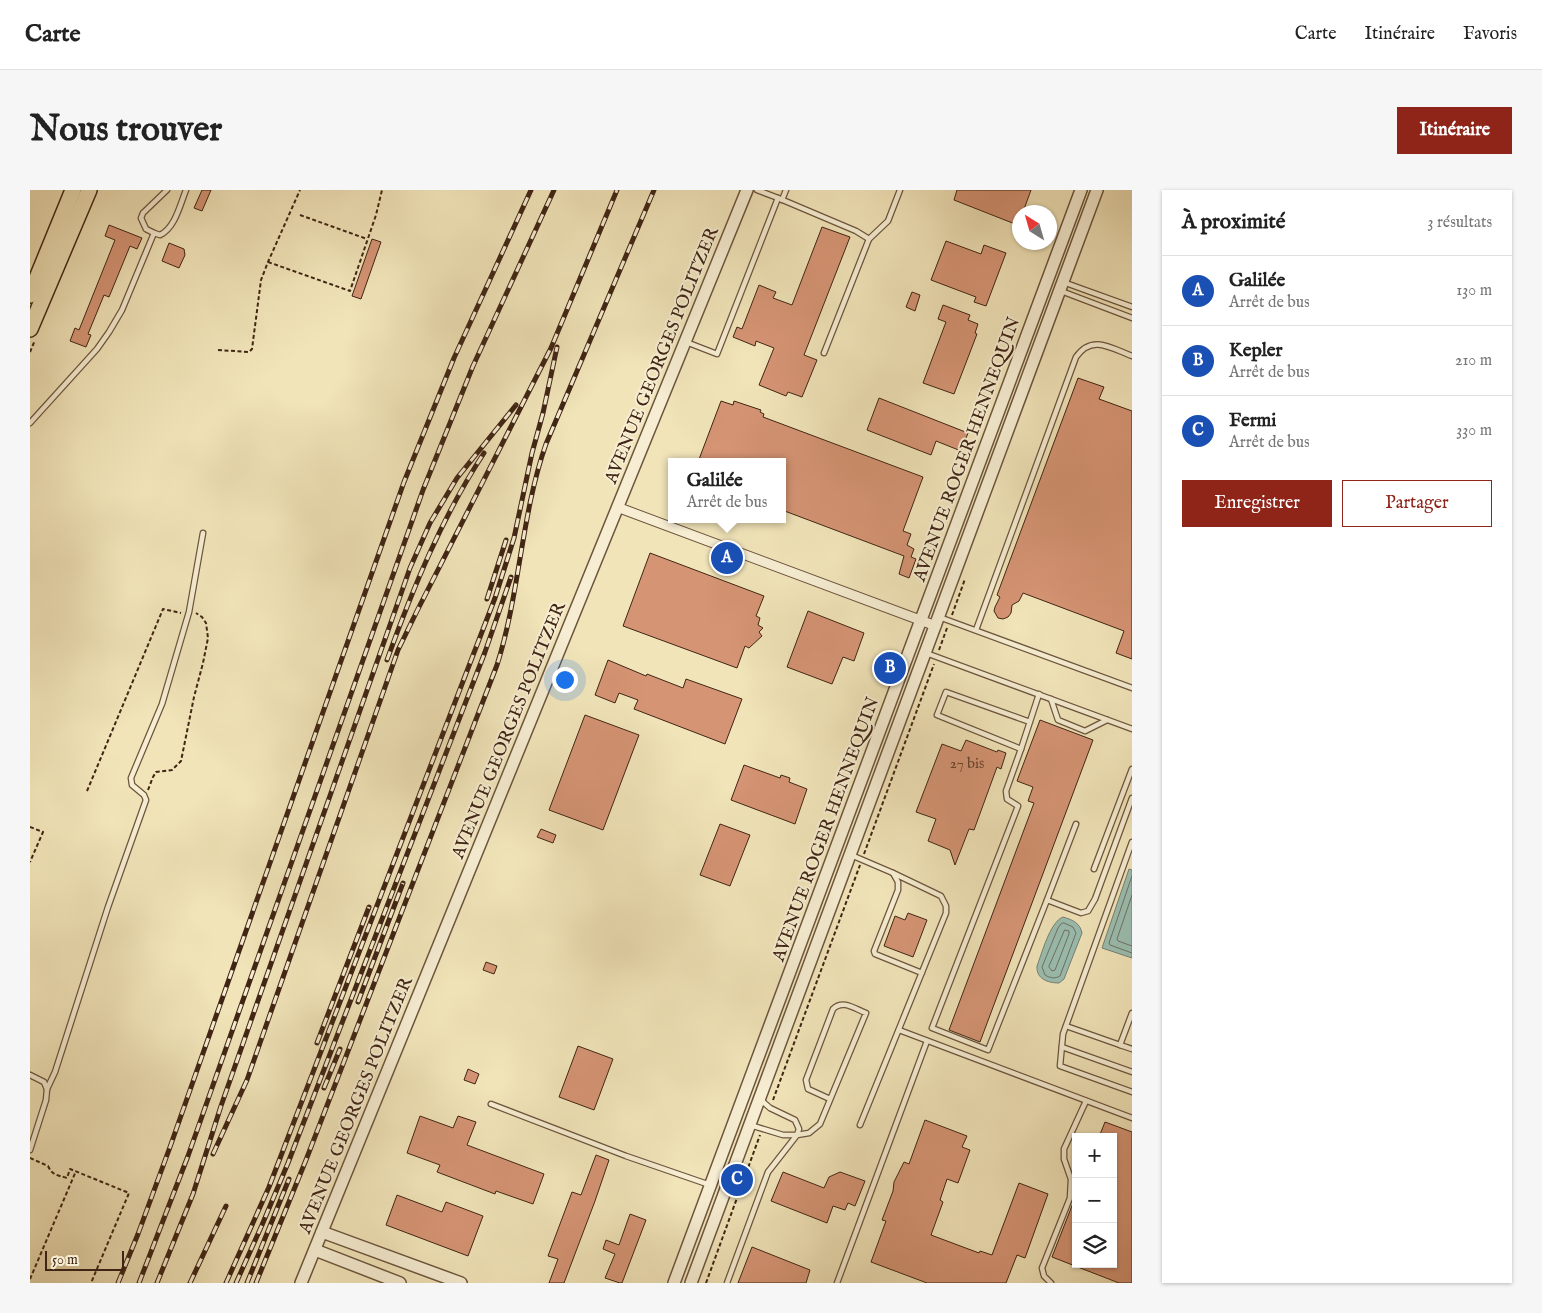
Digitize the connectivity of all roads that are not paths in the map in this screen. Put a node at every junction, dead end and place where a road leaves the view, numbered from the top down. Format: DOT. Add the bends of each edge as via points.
graph roads {
  1 [pos="73,190"];
  2 [pos="89,190"];
  3 [pos="167,190"];
  4 [pos="186,190"];
  5 [pos="747,190"];
  6 [pos="757,190"];
  7 [pos="786,190"];
  8 [pos="900,190"];
  9 [pos="1081,190"];
  10 [pos="1097,190"];
  11 [pos="780,199"];
  12 [pos="154,233"];
  13 [pos="869,239"];
  14 [pos="1062,286"];
  15 [pos="30,295"];
  16 [pos="1132,307"];
  17 [pos="1132,318"];
  18 [pos="30,329"];
  19 [pos="685,342"];
  20 [pos="824,353"];
  21 [pos="1132,356"];
  22 [pos="30,423"];
  23 [pos="617,507"];
  24 [pos="203,533"];
  25 [pos="921,620"];
  26 [pos="942,621"];
  27 [pos="976,630"];
  28 [pos="931,655"];
  29 [pos="1132,688"];
  30 [pos="1039,694"];
  31 [pos="1051,699"];
  32 [pos="1107,720"];
  33 [pos="1030,722"];
  34 [pos="1132,729"];
  35 [pos="1021,749"];
  36 [pos="1132,769"];
  37 [pos="1132,798"];
  38 [pos="1076,824"];
  39 [pos="1132,842"];
  40 [pos="850,855"];
  41 [pos="1094,869"];
  42 [pos="893,873"];
  43 [pos="1047,900"];
  44 [pos="922,973"];
  45 [pos="1132,1013"];
  46 [pos="1066,1026"];
  47 [pos="899,1030"];
  48 [pos="927,1041"];
  49 [pos="1120,1045"];
  50 [pos="1062,1047"];
  51 [pos="1132,1049"];
  52 [pos="1132,1072"];
  53 [pos="30,1075"];
  54 [pos="47,1089"];
  55 [pos="1132,1092"];
  56 [pos="830,1099"];
  57 [pos="760,1100"];
  58 [pos="1086,1101"];
  59 [pos="491,1104"];
  60 [pos="1132,1118"];
  61 [pos="750,1125"];
  62 [pos="860,1125"];
  63 [pos="797,1135"];
  64 [pos="30,1150"];
  65 [pos="712,1185"];
  66 [pos="322,1232"];
  67 [pos="315,1250"];
  68 [pos="301,1283"];
  69 [pos="400,1283"];
  70 [pos="461,1283"];
  71 [pos="674,1283"];
  72 [pos="691,1283"];
  73 [pos="727,1283"];
  74 [pos="837,1283"];
  75 [pos="1051,1283"];
  1 -- 15 [label="main road"];
  2 -- 18 [label="main road"];
  3 -- 12 [label="lane" via="143,212 141,218 146,229"];
  4 -- 12 [label="lane" via="171,226 160,235"];
  5 -- 19 [label="street, AVENUE GEORGES POLITZER"];
  6 -- 11 [label="lane"];
  7 -- 11 [label="lane"];
  8 -- 13 [label="lane" via="888,221"];
  9 -- 25 [label="street, AVENUE ROGER HENNEQUIN"];
  10 -- 14 [label="street, AVENUE ROGER HENNEQUIN"];
  11 -- 13 [label="lane"];
  11 -- 19 [label="lane" via="717,354"];
  12 -- 22 [label="lane" via="110,332"];
  13 -- 20 [label="lane"];
  14 -- 16 [label="lane"];
  14 -- 17 [label="lane"];
  14 -- 26 [label="street, AVENUE ROGER HENNEQUIN"];
  19 -- 23 [label="street, AVENUE GEORGES POLITZER"];
  21 -- 27 [label="lane" via="1100,344 1082,348 1076,357"];
  23 -- 25 [label="street"];
  23 -- 66 [label="street, AVENUE GEORGES POLITZER"];
  24 -- 54 [label="lane" via="189,612 162,704 131,778 132,785 144,794 146,800"];
  25 -- 26 [label="street"];
  25 -- 65 [label="street, AVENUE ROGER HENNEQUIN"];
  26 -- 27 [label="lane"];
  26 -- 28 [label="street, AVENUE ROGER HENNEQUIN"];
  27 -- 29 [label="lane"];
  28 -- 30 [label="lane"];
  28 -- 40 [label="street, AVENUE ROGER HENNEQUIN"];
  30 -- 31 [label="lane"];
  30 -- 33 [label="lane"];
  31 -- 32 [label="lane"];
  31 -- 32 [label="lane" via="1058,720 1085,731"];
  32 -- 34 [label="lane"];
  33 -- 35 [label="lane"];
  33 -- 35 [label="lane" via="946,692 937,715"];
  35 -- 43 [label="lane" via="1006,791 1007,799 1018,806 932,1028 988,1050"];
  36 -- 41 [label="lane"];
  37 -- 43 [label="lane" via="1088,911 1081,914"];
  38 -- 43 [label="lane"];
  39 -- 46 [label="lane"];
  40 -- 42 [label="lane"];
  40 -- 57 [label="street, AVENUE ROGER HENNEQUIN"];
  42 -- 44 [label="lane" via="941,896 946,906"];
  42 -- 44 [label="lane" via="898,890 874,951"];
  44 -- 47 [label="lane"];
  45 -- 49 [label="lane"];
  46 -- 49 [label="lane"];
  46 -- 50 [label="lane"];
  47 -- 48 [label="lane"];
  47 -- 62 [label="lane"];
  48 -- 58 [label="lane"];
  48 -- 74 [label="lane"];
  49 -- 51 [label="lane"];
  50 -- 52 [label="lane"];
  50 -- 55 [label="lane" via="1060,1066"];
  53 -- 54 [label="lane" via="44,1082"];
  54 -- 64 [label="lane"];
  56 -- 56 [label="lane" via="866,1013 844,1004 833,1009 806,1080 808,1088"];
  56 -- 63 [label="lane" via="820,1124 809,1133"];
  57 -- 61 [label="street, AVENUE ROGER HENNEQUIN"];
  57 -- 63 [label="lane" via="795,1120 799,1129"];
  58 -- 60 [label="lane"];
  58 -- 75 [label="lane" via="1064,1149 1071,1179 1070,1198 1042,1268"];
  59 -- 65 [label="lane"];
  61 -- 63 [label="lane" via="783,1135"];
  61 -- 72 [label="street, AVENUE ROGER HENNEQUIN"];
  63 -- 73 [label="lane" via="768,1172"];
  65 -- 71 [label="street, AVENUE ROGER HENNEQUIN"];
  66 -- 67 [label="street, AVENUE GEORGES POLITZER"];
  66 -- 70 [label="street"];
  67 -- 68 [label="street, AVENUE GEORGES POLITZER"];
  67 -- 69 [label="street"];
}
